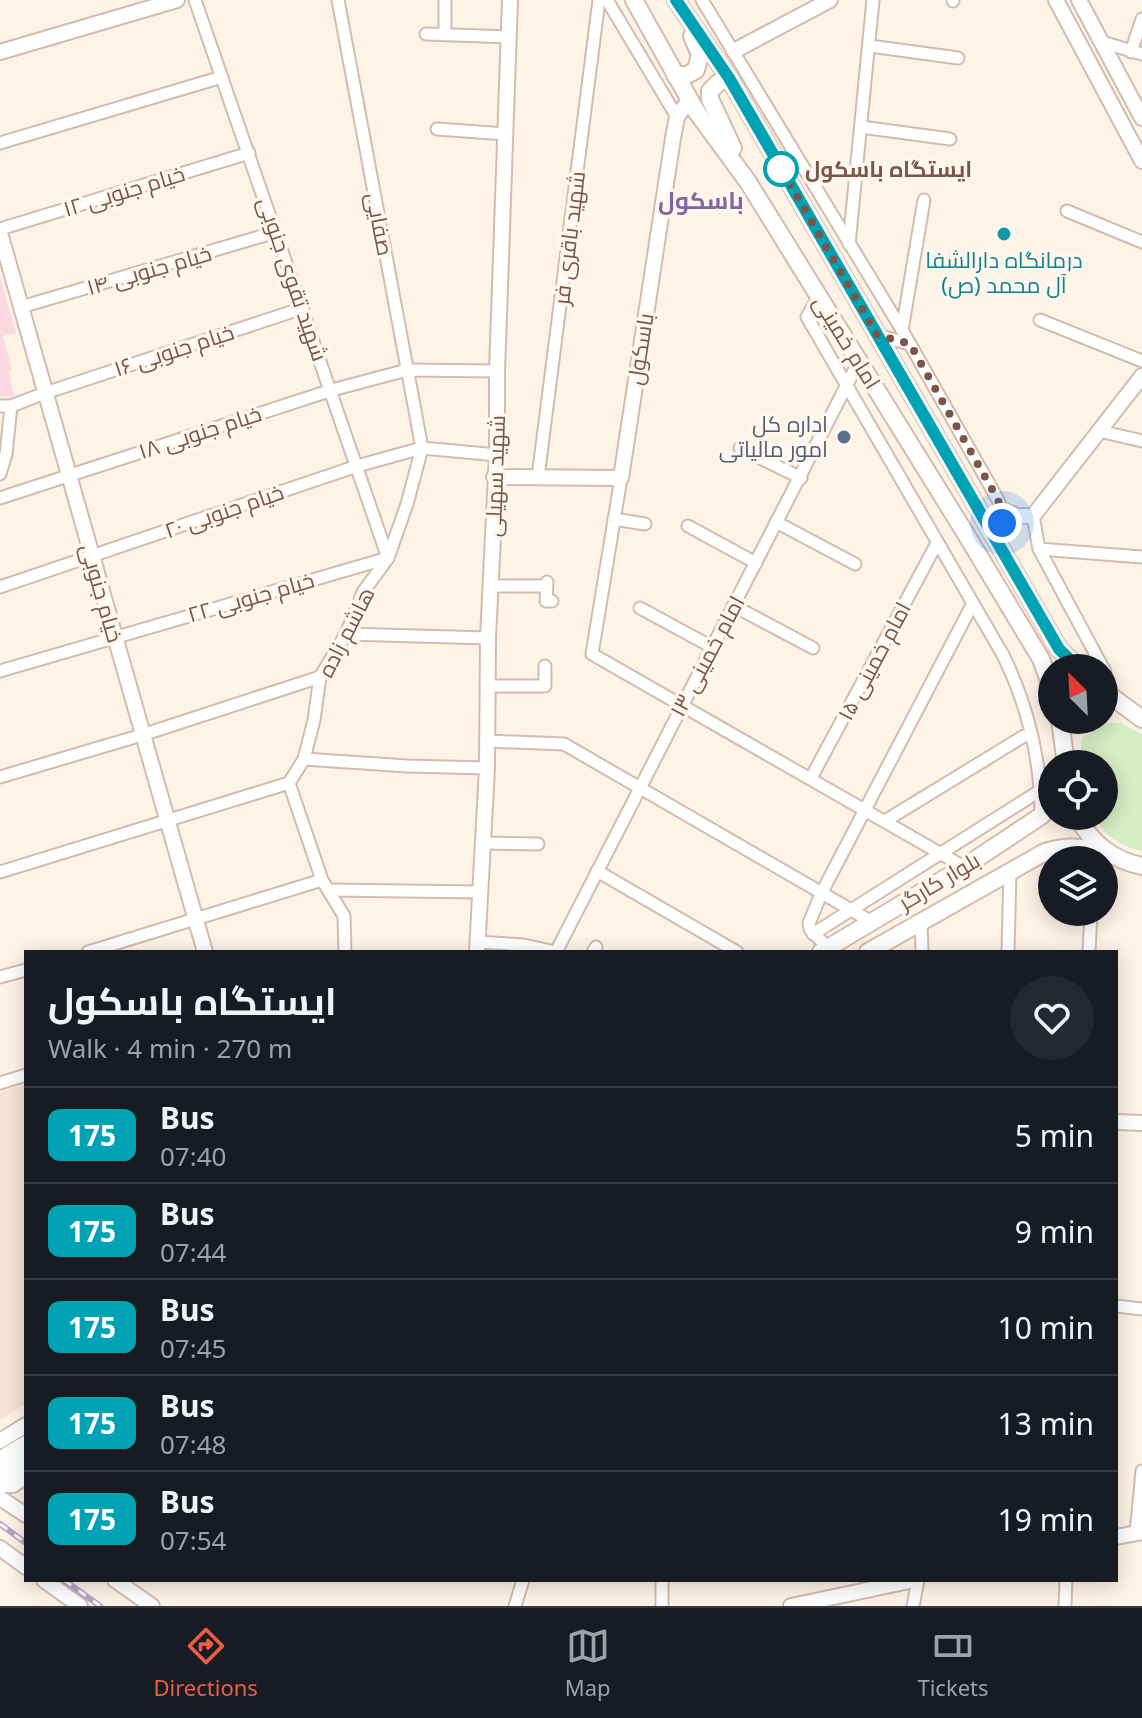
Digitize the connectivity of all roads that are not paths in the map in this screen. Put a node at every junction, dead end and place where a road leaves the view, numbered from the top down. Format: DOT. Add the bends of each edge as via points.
graph roads {
  1 [pos="177,0"];
  2 [pos="195,0"];
  3 [pos="338,0"];
  4 [pos="445,0"];
  5 [pos="510,0"];
  6 [pos="599,0"];
  7 [pos="607,0"];
  8 [pos="634,0"];
  9 [pos="702,0"];
  10 [pos="830,0"];
  11 [pos="873,0"];
  12 [pos="1056,0"];
  13 [pos="1079,0"];
  14 [pos="678,5"];
  15 [pos="1142,19"];
  16 [pos="426,34"];
  17 [pos="445,34"];
  18 [pos="510,37"];
  19 [pos="1102,42"];
  20 [pos="870,46"];
  21 [pos="734,51"];
  22 [pos="0,52"];
  23 [pos="1137,53"];
  24 [pos="958,58"];
  25 [pos="675,75"];
  26 [pos="222,77"];
  27 [pos="729,78"];
  28 [pos="689,100"];
  29 [pos="677,117"];
  30 [pos="1142,118"];
  31 [pos="861,127"];
  32 [pos="437,129"];
  33 [pos="506,134"];
  34 [pos="950,139"];
  35 [pos="0,143"];
  36 [pos="249,153"];
  37 [pos="1142,161"];
  38 [pos="748,182"];
  39 [pos="924,200"];
  40 [pos="1067,211"];
  41 [pos="0,231"];
  42 [pos="276,232"];
  43 [pos="1142,242"];
  44 [pos="849,245"];
  45 [pos="3,252"];
  46 [pos="819,296"];
  47 [pos="21,307"];
  48 [pos="303,308"];
  49 [pos="1040,320"];
  50 [pos="902,330"];
  51 [pos="877,335"];
  52 [pos="910,344"];
  53 [pos="859,361"];
  54 [pos="1142,361"];
  55 [pos="407,370"];
  56 [pos="497,371"];
  57 [pos="1142,376"];
  58 [pos="846,389"];
  59 [pos="332,390"];
  60 [pos="45,393"];
  61 [pos="5,406"];
  62 [pos="1099,431"];
  63 [pos="1142,441"];
  64 [pos="422,448"];
  65 [pos="740,448"];
  66 [pos="497,455"];
  67 [pos="357,466"];
  68 [pos="0,474"];
  69 [pos="69,475"];
  70 [pos="494,477"];
  71 [pos="538,477"];
  72 [pos="621,478"];
  73 [pos="801,478"];
  74 [pos="0,498"];
  75 [pos="1002,510"];
  76 [pos="1033,516"];
  77 [pos="614,519"];
  78 [pos="776,522"];
  79 [pos="645,524"];
  80 [pos="688,526"];
  81 [pos="998,542"];
  82 [pos="937,543"];
  83 [pos="1039,549"];
  84 [pos="92,556"];
  85 [pos="1142,557"];
  86 [pos="388,558"];
  87 [pos="756,563"];
  88 [pos="855,564"];
  89 [pos="492,586"];
  90 [pos="0,587"];
  91 [pos="552,601"];
  92 [pos="972,605"];
  93 [pos="734,606"];
  94 [pos="640,608"];
  95 [pos="346,634"];
  96 [pos="115,636"];
  97 [pos="488,638"];
  98 [pos="712,647"];
  99 [pos="813,648"];
  100 [pos="1038,654"];
  101 [pos="1064,654"];
  102 [pos="1096,654"];
  103 [pos="545,666"];
  104 [pos="0,671"];
  105 [pos="320,677"];
  106 [pos="488,686"];
  107 [pos="1118,701"];
  108 [pos="681,706"];
  109 [pos="1142,719"];
  110 [pos="142,735"];
  111 [pos="1024,736"];
  112 [pos="487,741"];
  113 [pos="304,759"];
  114 [pos="487,768"];
  115 [pos="1038,771"];
  116 [pos="0,777"];
  117 [pos="811,778"];
  118 [pos="289,783"];
  119 [pos="639,787"];
  120 [pos="1038,792"];
  121 [pos="866,810"];
  122 [pos="1038,816"];
  123 [pos="166,820"];
  124 [pos="885,821"];
  125 [pos="1085,830"];
  126 [pos="483,843"];
  127 [pos="538,844"];
  128 [pos="940,853"];
  129 [pos="983,854"];
  130 [pos="1127,861"];
  131 [pos="964,867"];
  132 [pos="597,871"];
  133 [pos="0,872"];
  134 [pos="1004,874"];
  135 [pos="1142,874"];
  136 [pos="325,885"];
  137 [pos="481,892"];
  138 [pos="822,892"];
  139 [pos="851,909"];
  140 [pos="195,917"];
  141 [pos="921,920"];
  142 [pos="872,922"];
  143 [pos="1090,926"];
  144 [pos="813,934"];
  145 [pos="477,947"];
  146 [pos="524,948"];
  147 [pos="94,950"];
  148 [pos="204,950"];
  149 [pos="345,950"];
  150 [pos="556,950"];
  151 [pos="734,950"];
  152 [pos="825,950"];
  153 [pos="871,950"];
  154 [pos="922,950"];
  155 [pos="1008,950"];
  156 [pos="1089,950"];
  157 [pos="24,971"];
  158 [pos="0,977"];
  159 [pos="24,1076"];
  160 [pos="0,1083"];
  161 [pos="1118,1122"];
  162 [pos="1142,1123"];
  163 [pos="1118,1306"];
  164 [pos="1142,1309"];
  165 [pos="24,1426"];
  166 [pos="0,1441"];
  167 [pos="24,1445"];
  168 [pos="0,1460"];
  169 [pos="24,1463"];
  170 [pos="1142,1471"];
  171 [pos="24,1477"];
  172 [pos="4,1482"];
  173 [pos="0,1498"];
  174 [pos="24,1514"];
  175 [pos="1139,1532"];
  176 [pos="1118,1537"];
  177 [pos="0,1548"];
  178 [pos="0,1563"];
  179 [pos="24,1567"];
  180 [pos="24,1568"];
  181 [pos="47,1582"];
  182 [pos="118,1582"];
  183 [pos="522,1582"];
  184 [pos="662,1582"];
  185 [pos="906,1582"];
  186 [pos="916,1582"];
  187 [pos="1066,1582"];
  188 [pos="80,1606"];
  189 [pos="152,1606"];
  190 [pos="515,1606"];
  191 [pos="662,1606"];
  192 [pos="791,1606"];
  193 [pos="913,1606"];
  194 [pos="1065,1606"];
  1 -- 22 [label="street"];
  2 -- 26 [label="street, شهید تقوی جنوبی"];
  3 -- 55 [label="street, صفایی"];
  4 -- 17 [label="street"];
  5 -- 18 [label="street, شهید سهیلی"];
  6 -- 71 [label="street, شهید باقری فر"];
  7 -- 29 [label="street"];
  8 -- 25 [label="main road, امام خمینی"];
  9 -- 21 [label="street"];
  10 -- 21 [label="street"];
  11 -- 20 [label="street"];
  12 -- 37 [label="street"];
  13 -- 19 [label="street"];
  14 -- 25 [label="main road" via="700,55 696,70"];
  14 -- 27 [label="main road, امام خمینی"];
  15 -- 23 [label="street"];
  16 -- 17 [label="street"];
  17 -- 18 [label="street"];
  18 -- 33 [label="street, شهید سهیلی"];
  19 -- 23 [label="street"];
  19 -- 30 [label="street"];
  20 -- 24 [label="street"];
  20 -- 31 [label="street"];
  21 -- 44 [label="street"];
  25 -- 28 [label="main road, امام خمینی"];
  26 -- 35 [label="street"];
  26 -- 36 [label="street, شهید تقوی جنوبی"];
  27 -- 38 [label="main road" via="710,91 710,99"];
  27 -- 51 [label="main road, امام خمینی"];
  28 -- 29 [label="street, باسکول"];
  28 -- 38 [label="main road, امام خمینی"];
  29 -- 72 [label="street, باسکول"];
  31 -- 34 [label="street"];
  31 -- 44 [label="street"];
  32 -- 33 [label="street"];
  33 -- 56 [label="street, شهید سهیلی"];
  36 -- 41 [label="street, خیام جنوبی ۱۲"];
  36 -- 42 [label="street, شهید تقوی جنوبی"];
  38 -- 46 [label="main road, امام خمینی"];
  39 -- 50 [label="street"];
  40 -- 43 [label="street"];
  41 -- 45 [label="street, خیام جنوبی"];
  42 -- 47 [label="street, خیام جنوبی ۱۴"];
  42 -- 48 [label="street, شهید تقوی جنوبی"];
  44 -- 50 [label="street"];
  45 -- 47 [label="street, خیام جنوبی"];
  46 -- 53 [label="main road, امام خمینی"];
  46 -- 58 [label="street" via="807,317"];
  47 -- 60 [label="street, خیام جنوبی"];
  48 -- 59 [label="street, شهید تقوی جنوبی"];
  48 -- 60 [label="street, خیام جنوبی ۱۶"];
  49 -- 54 [label="street"];
  50 -- 52 [label="street"];
  51 -- 52 [label="street"];
  51 -- 81 [label="main road, امام خمینی"];
  52 -- 75 [label="street"];
  53 -- 58 [label="street, امام خمینی ۱۳"];
  53 -- 100 [label="main road, امام خمینی"];
  55 -- 56 [label="street, خیام جنوبی ۱۸"];
  55 -- 59 [label="street, خیام جنوبی ۱۸"];
  55 -- 64 [label="street, صفایی"];
  56 -- 66 [label="street, شهید سهیلی"];
  57 -- 62 [label="street"];
  58 -- 73 [label="street, امام خمینی ۱۳"];
  58 -- 82 [label="street"];
  59 -- 67 [label="street, شهید تقوی جنوبی"];
  59 -- 69 [label="street, خیام جنوبی ۱۸"];
  60 -- 61 [label="street, خیام جنوبی ۱۶"];
  60 -- 69 [label="street, خیام جنوبی"];
  61 -- 68 [label="street" via="6,454"];
  62 -- 63 [label="street"];
  62 -- 76 [label="street"];
  64 -- 66 [label="street"];
  64 -- 67 [label="street, خیام جنوبی ۲۰"];
  64 -- 86 [label="street, هاشم زاده"];
  65 -- 73 [label="street"];
  66 -- 70 [label="street, شهید سهیلی"];
  67 -- 84 [label="street, خیام جنوبی ۲۰"];
  67 -- 86 [label="street, شهید تقوی جنوبی"];
  69 -- 74 [label="street, خیام جنوبی ۱۸"];
  69 -- 84 [label="street, خیام جنوبی"];
  70 -- 71 [label="street"];
  70 -- 89 [label="street, شهید سهیلی"];
  71 -- 72 [label="street"];
  72 -- 77 [label="street"];
  73 -- 78 [label="street, امام خمینی ۱۳"];
  75 -- 76 [label="street"];
  75 -- 81 [label="street"];
  76 -- 83 [label="street"];
  77 -- 79 [label="street"];
  77 -- 108 [label="street" via="592,654"];
  78 -- 87 [label="street, امام خمینی ۱۳"];
  78 -- 88 [label="street"];
  80 -- 87 [label="street"];
  81 -- 101 [label="main road, امام خمینی"];
  82 -- 92 [label="street"];
  82 -- 117 [label="street, امام خمینی ۱۵"];
  83 -- 85 [label="street"];
  83 -- 102 [label="street"];
  84 -- 90 [label="street, خیام جنوبی ۲۰"];
  84 -- 96 [label="street, خیام جنوبی"];
  86 -- 95 [label="street, هاشم زاده" via="363,592"];
  86 -- 96 [label="street, خیام جنوبی ۲۲"];
  87 -- 93 [label="street, امام خمینی ۱۳"];
  89 -- 91 [label="street" via="547,584 546,601"];
  89 -- 97 [label="street, شهید سهیلی"];
  92 -- 115 [label="street" via="1018,687"];
  92 -- 121 [label="street"];
  93 -- 98 [label="street, امام خمینی ۱۳"];
  93 -- 99 [label="street"];
  94 -- 98 [label="street"];
  95 -- 97 [label="street"];
  95 -- 105 [label="street, هاشم زاده"];
  96 -- 104 [label="street, خیام جنوبی ۲۲"];
  96 -- 110 [label="street, خیام جنوبی"];
  97 -- 106 [label="street, شهید سهیلی"];
  98 -- 108 [label="street, امام خمینی ۱۳"];
  103 -- 106 [label="street" via="545,686"];
  105 -- 110 [label="street"];
  105 -- 113 [label="street, هاشم زاده"];
  106 -- 112 [label="street, شهید سهیلی"];
  107 -- 109 [label="main road"];
  108 -- 117 [label="street"];
  108 -- 119 [label="street, امام خمینی ۱۳"];
  110 -- 116 [label="street"];
  110 -- 123 [label="street, خیام جنوبی"];
  111 -- 124 [label="street"];
  112 -- 114 [label="street, شهید سهیلی"];
  112 -- 119 [label="street" via="564,744"];
  113 -- 114 [label="street"];
  113 -- 118 [label="street, هاشم زاده"];
  114 -- 126 [label="street, شهید سهیلی"];
  117 -- 121 [label="street"];
  118 -- 123 [label="street"];
  118 -- 136 [label="street"];
  119 -- 132 [label="street, امام خمینی ۱۳"];
  119 -- 138 [label="street"];
  120 -- 128 [label="street"];
  121 -- 124 [label="street"];
  121 -- 138 [label="street"];
  122 -- 129 [label="main road, بلوار کارگر"];
  123 -- 133 [label="street"];
  123 -- 140 [label="street, خیام جنوبی"];
  124 -- 128 [label="street"];
  125 -- 130 [label="main road"];
  126 -- 127 [label="street"];
  126 -- 137 [label="street, شهید سهیلی"];
  128 -- 131 [label="street"];
  128 -- 139 [label="street"];
  129 -- 131 [label="main road, بلوار کارگر"];
  129 -- 134 [label="main road" via="1000,850 1011,856"];
  130 -- 134 [label="main road, بلوار کارگر" via="1088,847 1061,847"];
  130 -- 135 [label="main road"];
  131 -- 142 [label="main road, بلوار کارگر"];
  132 -- 150 [label="street, امام خمینی ۱۳"];
  132 -- 151 [label="street"];
  134 -- 141 [label="main road, بلوار کارگر"];
  134 -- 155 [label="street"];
  136 -- 137 [label="street"];
  136 -- 140 [label="street"];
  136 -- 149 [label="street" via="344,916"];
  137 -- 145 [label="street, شهید سهیلی"];
  138 -- 139 [label="street"];
  138 -- 144 [label="street" via="809,923"];
  139 -- 142 [label="street"];
  139 -- 144 [label="street"];
  140 -- 147 [label="street"];
  140 -- 148 [label="street, خیام جنوبی"];
  141 -- 153 [label="main road, بلوار کارگر"];
  141 -- 154 [label="street"];
  142 -- 152 [label="main road, بلوار کارگر"];
  143 -- 156 [label="street"];
  144 -- 152 [label="street"];
  145 -- 146 [label="street"];
  157 -- 158 [label="street"];
  159 -- 160 [label="street"];
  161 -- 162 [label="street"];
  163 -- 164 [label="street"];
  165 -- 166 [label="street"];
  167 -- 168 [label="main road"];
  169 -- 172 [label="main road"];
  170 -- 175 [label="street"];
  171 -- 172 [label="street"];
  173 -- 174 [label="street"];
  175 -- 176 [label="street"];
  177 -- 179 [label="street"];
  178 -- 180 [label="street"];
  181 -- 188 [label="street"];
  182 -- 189 [label="street"];
  183 -- 190 [label="street"];
  184 -- 191 [label="street"];
  185 -- 192 [label="street"];
  186 -- 193 [label="street"];
  187 -- 194 [label="street"];
}
